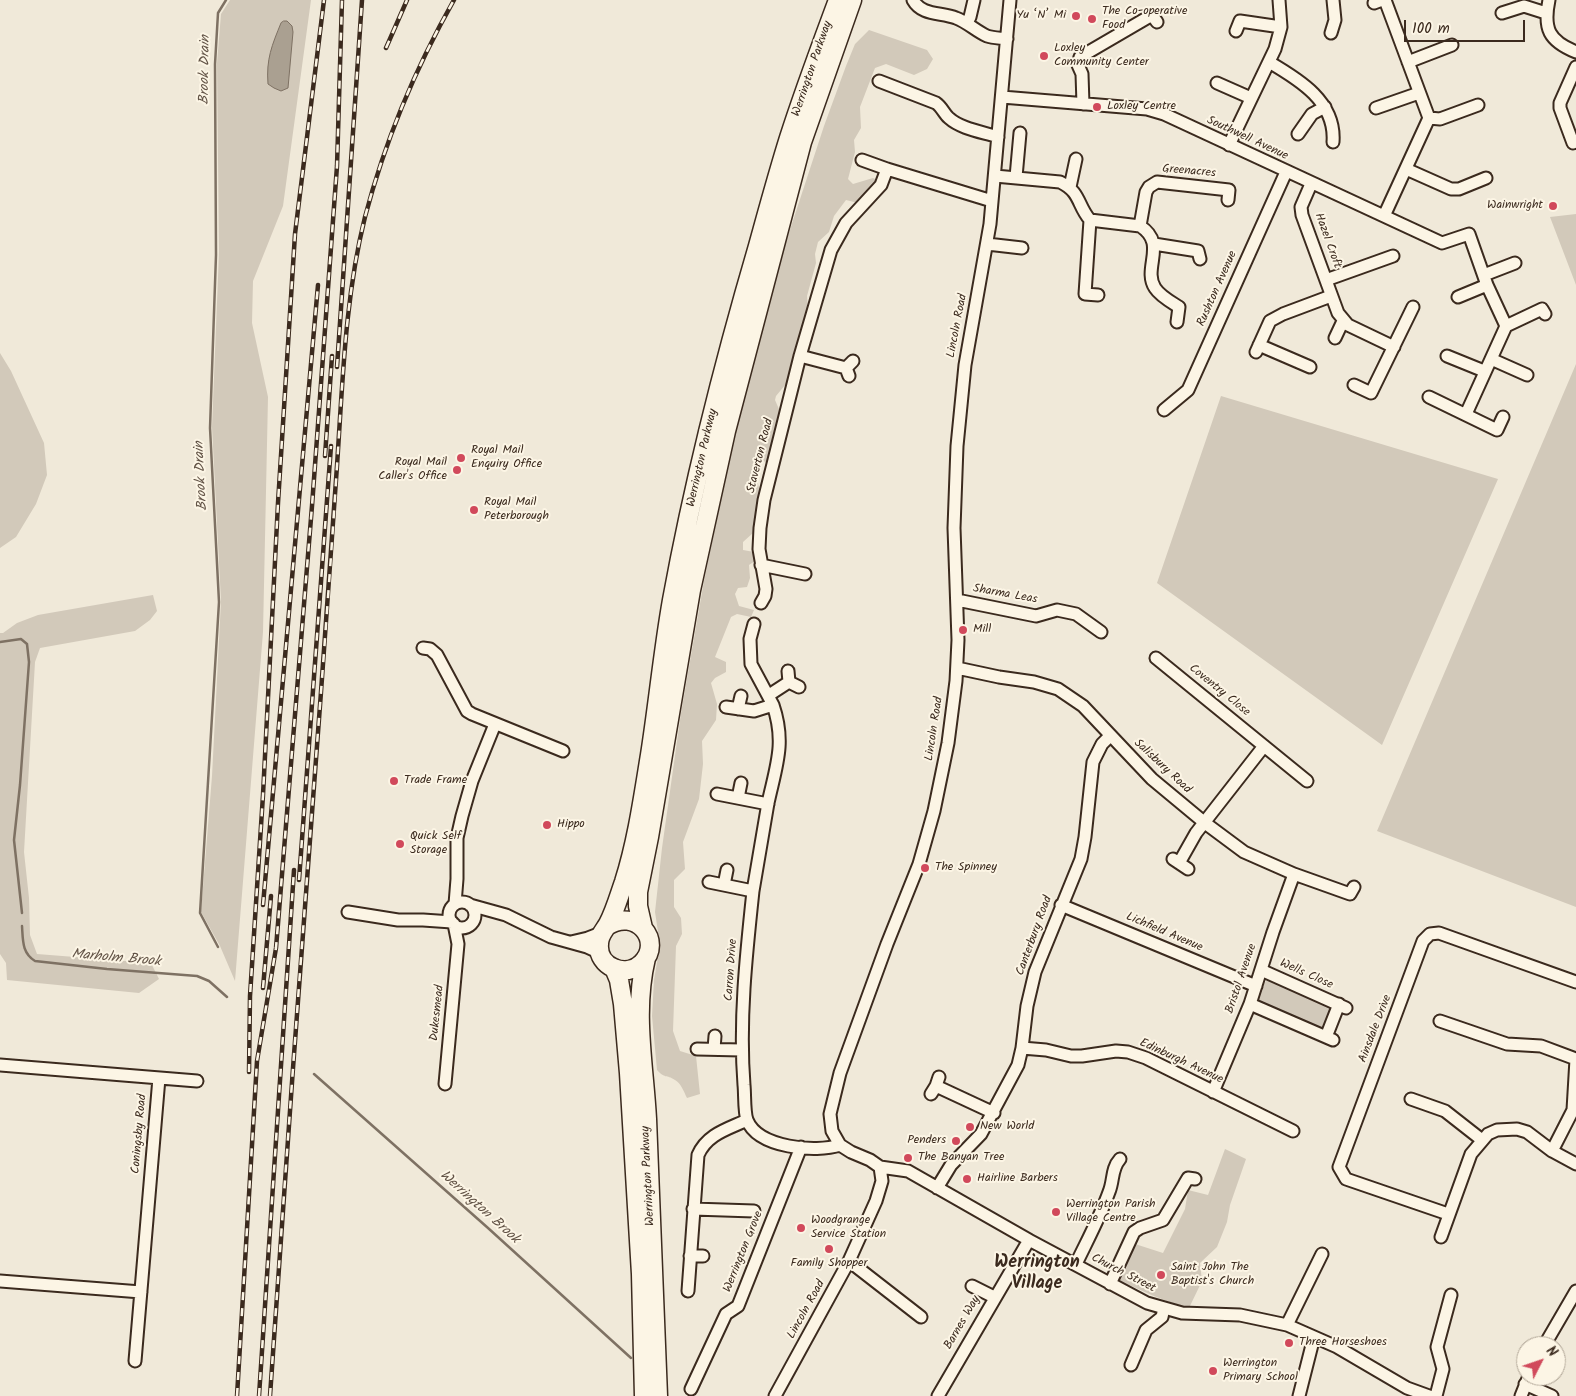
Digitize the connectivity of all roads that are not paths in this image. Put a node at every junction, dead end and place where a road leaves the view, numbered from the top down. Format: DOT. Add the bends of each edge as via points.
graph roads {
  1 [pos="913,0"];
  2 [pos="974,0"];
  3 [pos="1010,0"];
  4 [pos="1279,0"];
  5 [pos="1333,0"];
  6 [pos="1549,0"];
  7 [pos="847,1"];
  8 [pos="1380,1"];
  9 [pos="1502,13"];
  10 [pos="1546,13"];
  11 [pos="1157,22"];
  12 [pos="967,23"];
  13 [pos="835,27"];
  14 [pos="1281,27"];
  15 [pos="1236,31"];
  16 [pos="1331,33"];
  17 [pos="1007,39"];
  18 [pos="1452,45"];
  19 [pos="1576,52"];
  20 [pos="1269,62"];
  21 [pos="1408,62"];
  22 [pos="1576,67"];
  23 [pos="879,81"];
  24 [pos="1217,83"];
  25 [pos="1418,93"];
  26 [pos="1002,98"];
  27 [pos="1251,98"];
  28 [pos="1083,104"];
  29 [pos="1478,106"];
  30 [pos="1324,107"];
  31 [pos="1376,108"];
  32 [pos="1429,118"];
  33 [pos="1020,133"];
  34 [pos="1299,134"];
  35 [pos="998,137"];
  36 [pos="1333,142"];
  37 [pos="1576,142"];
  38 [pos="1229,145"];
  39 [pos="862,160"];
  40 [pos="1076,160"];
  41 [pos="1406,168"];
  42 [pos="887,169"];
  43 [pos="1286,172"];
  44 [pos="994,176"];
  45 [pos="1016,177"];
  46 [pos="1486,178"];
  47 [pos="1311,184"];
  48 [pos="1070,187"];
  49 [pos="1228,200"];
  50 [pos="992,201"];
  51 [pos="1384,216"];
  52 [pos="1090,220"];
  53 [pos="1140,226"];
  54 [pos="987,244"];
  55 [pos="1154,244"];
  56 [pos="1022,248"];
  57 [pos="1393,256"];
  58 [pos="1200,259"];
  59 [pos="1515,262"];
  60 [pos="1326,280"];
  61 [pos="1486,280"];
  62 [pos="1098,295"];
  63 [pos="1331,296"];
  64 [pos="1458,297"];
  65 [pos="1413,307"];
  66 [pos="1544,314"];
  67 [pos="1344,321"];
  68 [pos="1177,322"];
  69 [pos="1506,326"];
  70 [pos="1335,338"];
  71 [pos="1394,347"];
  72 [pos="800,356"];
  73 [pos="1446,356"];
  74 [pos="1491,359"];
  75 [pos="1310,367"];
  76 [pos="849,369"];
  77 [pos="1484,371"];
  78 [pos="1526,375"];
  79 [pos="1354,385"];
  80 [pos="1429,397"];
  81 [pos="1164,410"];
  82 [pos="1466,414"];
  83 [pos="1503,417"];
  84 [pos="761,565"];
  85 [pos="805,574"];
  86 [pos="957,600"];
  87 [pos="761,603"];
  88 [pos="754,624"];
  89 [pos="1101,632"];
  90 [pos="423,648"];
  91 [pos="1156,658"];
  92 [pos="957,668"];
  93 [pos="792,680"];
  94 [pos="741,696"];
  95 [pos="771,700"];
  96 [pos="726,707"];
  97 [pos="738,709"];
  98 [pos="495,724"];
  99 [pos="1110,736"];
  100 [pos="1264,746"];
  101 [pos="563,751"];
  102 [pos="1307,781"];
  103 [pos="741,783"];
  104 [pos="717,794"];
  105 [pos="738,798"];
  106 [pos="768,804"];
  107 [pos="1205,823"];
  108 [pos="1180,863"];
  109 [pos="727,870"];
  110 [pos="1294,874"];
  111 [pos="709,882"];
  112 [pos="724,885"];
  113 [pos="753,891"];
  114 [pos="1350,895"];
  115 [pos="460,905"];
  116 [pos="1061,905"];
  117 [pos="348,912"];
  118 [pos="506,915"];
  119 [pos="423,920"];
  120 [pos="453,923"];
  121 [pos="470,924"];
  122 [pos="643,928"];
  123 [pos="604,929"];
  124 [pos="569,942"];
  125 [pos="458,944"];
  126 [pos="600,953"];
  127 [pos="646,958"];
  128 [pos="614,968"];
  129 [pos="1261,970"];
  130 [pos="1576,982"];
  131 [pos="1256,986"];
  132 [pos="1250,1004"];
  133 [pos="1448,1019"];
  134 [pos="715,1036"];
  135 [pos="697,1048"];
  136 [pos="1022,1048"];
  137 [pos="714,1050"];
  138 [pos="741,1050"];
  139 [pos="1576,1059"];
  140 [pos="0,1065"];
  141 [pos="159,1078"];
  142 [pos="197,1081"];
  143 [pos="445,1084"];
  144 [pos="936,1086"];
  145 [pos="1213,1092"];
  146 [pos="1411,1099"];
  147 [pos="994,1113"];
  148 [pos="747,1120"];
  149 [pos="1293,1130"];
  150 [pos="1482,1140"];
  151 [pos="840,1145"];
  152 [pos="801,1147"];
  153 [pos="1552,1151"];
  154 [pos="1120,1159"];
  155 [pos="1576,1164"];
  156 [pos="880,1167"];
  157 [pos="1192,1176"];
  158 [pos="937,1188"];
  159 [pos="693,1209"];
  160 [pos="1448,1214"];
  161 [pos="747,1215"];
  162 [pos="1441,1237"];
  163 [pos="1029,1240"];
  164 [pos="1322,1254"];
  165 [pos="690,1256"];
  166 [pos="703,1256"];
  167 [pos="849,1261"];
  168 [pos="1076,1264"];
  169 [pos="0,1281"];
  170 [pos="1110,1284"];
  171 [pos="972,1286"];
  172 [pos="688,1291"];
  173 [pos="140,1292"];
  174 [pos="1576,1292"];
  175 [pos="1451,1295"];
  176 [pos="994,1297"];
  177 [pos="1164,1308"];
  178 [pos="921,1318"];
  179 [pos="1287,1325"];
  180 [pos="1550,1336"];
  181 [pos="1314,1337"];
  182 [pos="135,1361"];
  183 [pos="1131,1365"];
  184 [pos="1537,1386"];
  185 [pos="692,1389"];
  186 [pos="644,1396"];
  187 [pos="658,1396"];
  188 [pos="775,1396"];
  189 [pos="938,1396"];
  190 [pos="1299,1396"];
  191 [pos="1429,1396"];
  192 [pos="1436,1396"];
  193 [pos="1552,1396"];
  1 -- 12 [label="street" via="929,12"];
  2 -- 12 [label="street"];
  3 -- 17 [label="street, Lincoln Road"];
  4 -- 14 [label="street"];
  5 -- 16 [label="street" via="1335,20"];
  6 -- 10 [label="street"];
  7 -- 13 [label="highway, Werrington Parkway"];
  8 -- 21 [label="street"];
  9 -- 10 [label="street" via="1524,6"];
  10 -- 19 [label="street" via="1550,36 1563,47"];
  11 -- 28 [label="street" via="1152,15 1080,58"];
  12 -- 17 [label="street" via="989,37"];
  13 -- 122 [label="highway, Werrington Parkway" via="726,431 693,580 638,892"];
  13 -- 123 [label="highway, Werrington Parkway" via="789,138 739,311 703,454 672,600 636,836 625,879"];
  14 -- 15 [label="street" via="1240,21"];
  14 -- 20 [label="street"];
  17 -- 26 [label="street, Lincoln Road"];
  18 -- 21 [label="street"];
  20 -- 27 [label="street"];
  20 -- 30 [label="street" via="1305,85"];
  21 -- 25 [label="street"];
  22 -- 37 [label="street" via="1560,103 1573,143"];
  23 -- 35 [label="street" via="936,103 948,118 959,124"];
  24 -- 27 [label="street"];
  25 -- 31 [label="street"];
  25 -- 32 [label="street"];
  26 -- 28 [label="street, Southwell Avenue"];
  26 -- 35 [label="street, Lincoln Road"];
  27 -- 38 [label="street"];
  28 -- 38 [label="street, Southwell Avenue" via="1146,109 1164,114"];
  29 -- 32 [label="street" via="1440,119"];
  30 -- 34 [label="street" via="1312,114"];
  30 -- 36 [label="street" via="1332,121"];
  32 -- 41 [label="street"];
  33 -- 45 [label="street"];
  35 -- 44 [label="street, Lincoln Road"];
  38 -- 43 [label="street, Southwell Avenue"];
  39 -- 42 [label="street"];
  40 -- 48 [label="street"];
  41 -- 46 [label="street" via="1451,189"];
  41 -- 51 [label="street"];
  42 -- 50 [label="street"];
  42 -- 72 [label="street, Staverton Road" via="881,185 846,223 831,250"];
  43 -- 47 [label="street, Southwell Avenue"];
  43 -- 81 [label="street, Rushton Avenue" via="1188,390"];
  44 -- 45 [label="street"];
  44 -- 50 [label="street, Lincoln Road"];
  45 -- 48 [label="street" via="1060,182"];
  47 -- 51 [label="street, Southwell Avenue"];
  47 -- 60 [label="street, Hazel Croft" via="1301,206 1302,215"];
  48 -- 52 [label="street"];
  49 -- 53 [label="street, Greenacres" via="1229,190 1157,182 1146,192"];
  50 -- 54 [label="street, Lincoln Road"];
  51 -- 61 [label="street, Southwell Avenue" via="1442,243 1469,234"];
  52 -- 53 [label="street"];
  52 -- 62 [label="street" via="1085,294"];
  53 -- 55 [label="street"];
  54 -- 56 [label="street"];
  54 -- 86 [label="street, Lincoln Road" via="965,366 956,446 954,528"];
  55 -- 58 [label="street" via="1198,251"];
  55 -- 68 [label="street" via="1151,281 1155,289 1179,307"];
  57 -- 60 [label="street, Hazel Croft"];
  59 -- 61 [label="street"];
  60 -- 63 [label="street, Hazel Croft"];
  61 -- 64 [label="street"];
  61 -- 69 [label="street"];
  63 -- 67 [label="street, Hazel Croft"];
  63 -- 75 [label="street" via="1270,321 1257,348"];
  65 -- 71 [label="street"];
  66 -- 69 [label="street" via="1542,309"];
  67 -- 70 [label="street"];
  67 -- 71 [label="street"];
  69 -- 74 [label="street"];
  71 -- 79 [label="street" via="1371,393"];
  72 -- 76 [label="street"];
  72 -- 84 [label="street, Staverton Road" via="764,500 759,542"];
  73 -- 77 [label="street"];
  74 -- 77 [label="street"];
  74 -- 78 [label="street"];
  77 -- 82 [label="street"];
  80 -- 82 [label="street"];
  82 -- 83 [label="street" via="1497,430"];
  84 -- 85 [label="street"];
  84 -- 87 [label="street, Staverton Road" via="766,589"];
  86 -- 89 [label="street, Sharma Leas" via="1036,616 1057,610 1076,614"];
  86 -- 92 [label="street, Lincoln Road"];
  88 -- 95 [label="street, Carron Drive" via="750,639 751,664"];
  90 -- 98 [label="street" via="437,655 467,711"];
  91 -- 100 [label="street, Coventry Close"];
  92 -- 99 [label="street, Salisbury Road" via="1058,689 1083,706"];
  92 -- 151 [label="street, Lincoln Road" via="948,743 919,864 856,1026 835,1090 830,1122"];
  93 -- 95 [label="street"];
  94 -- 97 [label="street"];
  95 -- 97 [label="street" via="754,711"];
  95 -- 106 [label="street, Carron Drive" via="780,733 780,747"];
  96 -- 97 [label="street"];
  98 -- 101 [label="street"];
  98 -- 115 [label="street" via="472,781 457,838"];
  99 -- 107 [label="street, Salisbury Road" via="1152,779"];
  99 -- 116 [label="street, Canterbury Road" via="1093,762 1081,859"];
  100 -- 102 [label="street, Coventry Close"];
  100 -- 107 [label="street"];
  103 -- 105 [label="street"];
  104 -- 105 [label="street"];
  105 -- 106 [label="street"];
  106 -- 113 [label="street, Carron Drive"];
  107 -- 108 [label="street"];
  107 -- 110 [label="street, Salisbury Road" via="1244,852"];
  109 -- 112 [label="street"];
  110 -- 114 [label="street, Salisbury Road"];
  110 -- 129 [label="street, Bristol Avenue"];
  111 -- 112 [label="street"];
  112 -- 113 [label="street"];
  113 -- 138 [label="street, Carron Drive"];
  115 -- 118 [label="street"];
  115 -- 119 [label="street"];
  115 -- 120 [label="street" via="449,916"];
  115 -- 121 [label="street" via="472,908 474,915"];
  116 -- 131 [label="street, Lichfield Avenue"];
  116 -- 136 [label="street, Canterbury Road" via="1035,972"];
  117 -- 119 [label="street" via="398,920"];
  118 -- 121 [label="street"];
  118 -- 124 [label="street"];
  119 -- 120 [label="street"];
  120 -- 121 [label="street" via="460,927"];
  120 -- 125 [label="street, Dukesmead"];
  121 -- 125 [label="street, Dukesmead"];
  122 -- 123 [label="highway" via="629,920 621,920"];
  122 -- 127 [label="highway" via="650,942"];
  123 -- 124 [label="street" via="588,938"];
  123 -- 126 [label="highway" via="599,941"];
  124 -- 126 [label="street"];
  125 -- 143 [label="street, Dukesmead"];
  126 -- 128 [label="highway"];
  127 -- 128 [label="highway" via="636,968"];
  127 -- 187 [label="highway, Werrington Parkway" via="638,1025 645,1088"];
  128 -- 186 [label="highway, Werrington Parkway" via="620,980 629,1073 641,1274"];
  129 -- 131 [label="street, Bristol Avenue"];
  129 -- 132 [label="street, Wells Close" via="1343,1006 1329,1038"];
  130 -- 160 [label="street, Ainsdale Drive" via="1439,933 1430,934 1422,941 1339,1167 1346,1178"];
  131 -- 132 [label="street, Bristol Avenue"];
  132 -- 145 [label="street, Bristol Avenue"];
  133 -- 139 [label="street" via="1507,1044 1541,1046"];
  134 -- 137 [label="street"];
  135 -- 137 [label="street"];
  136 -- 145 [label="street, Edinburgh Avenue" via="1071,1056 1116,1050 1128,1052"];
  136 -- 147 [label="street, Canterbury Road" via="1018,1065"];
  137 -- 138 [label="street"];
  138 -- 148 [label="street, Carron Drive"];
  139 -- 153 [label="street" via="1573,1110"];
  140 -- 141 [label="street, Coningsby Road"];
  141 -- 142 [label="street"];
  141 -- 173 [label="street, Coningsby Road"];
  144 -- 147 [label="street"];
  145 -- 149 [label="street, Edinburgh Avenue"];
  146 -- 150 [label="street" via="1445,1110"];
  147 -- 158 [label="street, Canterbury Road" via="981,1134 951,1165"];
  148 -- 152 [label="street" via="754,1130 774,1143"];
  148 -- 159 [label="street" via="712,1136 702,1147 698,1155"];
  150 -- 153 [label="street" via="1497,1130 1517,1128"];
  150 -- 160 [label="street" via="1471,1154"];
  151 -- 152 [label="street"];
  151 -- 156 [label="street"];
  152 -- 185 [label="street, Werrington Grove" via="738,1306 726,1314"];
  153 -- 155 [label="street"];
  154 -- 168 [label="street" via="1115,1165 1111,1189"];
  156 -- 158 [label="street, Church Street" via="903,1170"];
  156 -- 167 [label="street, Lincoln Road" via="882,1181 876,1201"];
  157 -- 170 [label="street" via="1163,1220 1134,1232"];
  158 -- 163 [label="street, Church Street"];
  159 -- 161 [label="street"];
  159 -- 165 [label="street"];
  160 -- 162 [label="street"];
  163 -- 168 [label="street, Church Street"];
  163 -- 176 [label="street, Barnes Way"];
  164 -- 179 [label="street"];
  165 -- 166 [label="street"];
  165 -- 172 [label="street"];
  167 -- 178 [label="street" via="909,1301"];
  167 -- 188 [label="street, Lincoln Road"];
  168 -- 170 [label="street, Church Street"];
  169 -- 173 [label="street"];
  170 -- 177 [label="street, Church Street"];
  171 -- 176 [label="street"];
  173 -- 182 [label="street, Coningsby Road"];
  174 -- 180 [label="street"];
  175 -- 192 [label="street" via="1437,1347 1443,1369"];
  176 -- 189 [label="street, Barnes Way"];
  177 -- 179 [label="street, Church Street" via="1182,1313 1254,1317"];
  177 -- 183 [label="street" via="1162,1317 1146,1330"];
  179 -- 181 [label="street, Church Street"];
  181 -- 190 [label="street"];
  181 -- 191 [label="street, Church Street" via="1407,1388"];
  184 -- 193 [label="street"];
}
